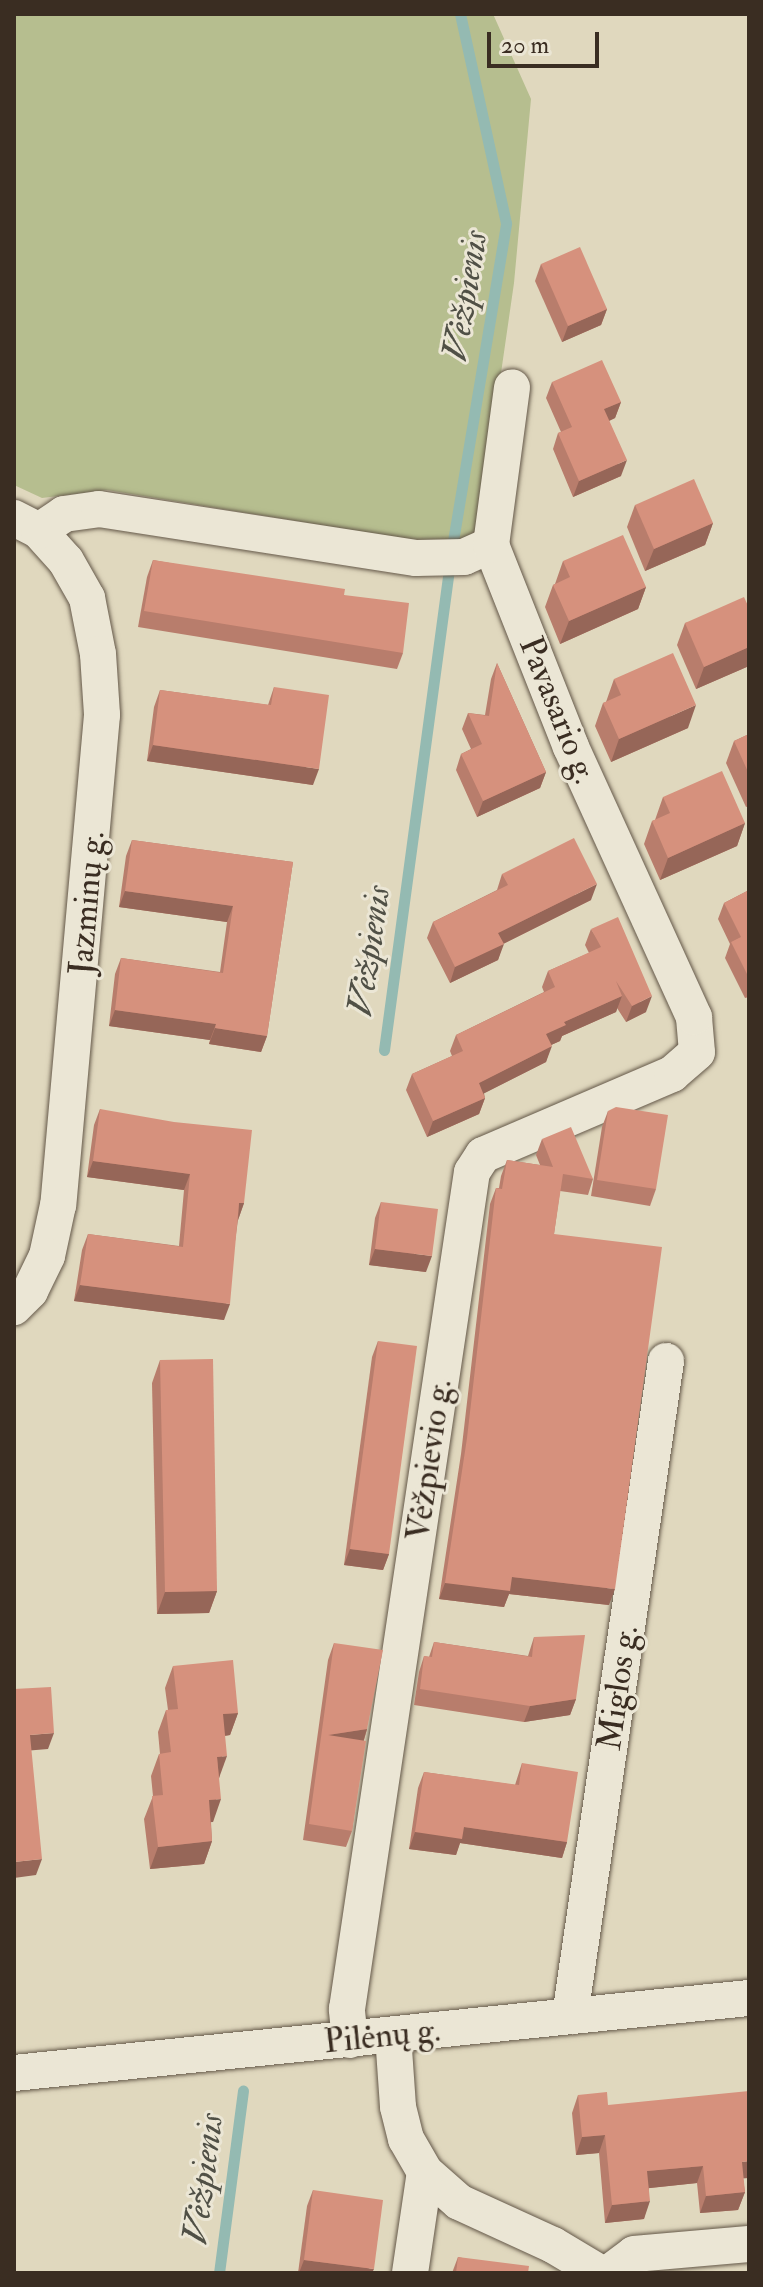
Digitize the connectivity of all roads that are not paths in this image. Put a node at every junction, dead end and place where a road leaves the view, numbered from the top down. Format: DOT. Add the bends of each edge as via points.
graph roads {
  1 [pos="512,387"];
  2 [pos="26,525"];
  3 [pos="491,545"];
  4 [pos="694,1017"];
  5 [pos="14,1307"];
  6 [pos="666,1361"];
  7 [pos="749,1998"];
  8 [pos="570,2016"];
  9 [pos="393,2035"];
  10 [pos="350,2040"];
  11 [pos="14,2073"];
  12 [pos="425,2172"];
  13 [pos="749,2244"];
  14 [pos="410,2273"];
  15 [pos="600,2273"];
  16 [pos="609,2273"];
  1 -- 3 [label="street, Pavasario g."];
  2 -- 3 [label="street" via="99,509 416,558 464,557"];
  2 -- 5 [label="street, Jazminų g." via="66,561 87,598 102,715 58,1205 47,1256 30,1291"];
  3 -- 4 [label="street, Pavasario g." via="571,747"];
  4 -- 10 [label="street, Vėžpievio g." via="697,1052 672,1074 483,1155 472,1172 347,2009"];
  6 -- 8 [label="street, Miglos g."];
  7 -- 8 [label="street, Pilėnų g."];
  8 -- 9 [label="street, Pilėnų g."];
  9 -- 10 [label="street, Pilėnų g."];
  9 -- 12 [label="street" via="398,2107 406,2139"];
  10 -- 11 [label="street, Pilėnų g."];
  12 -- 14 [label="street"];
  12 -- 15 [label="street" via="459,2202"];
  13 -- 16 [label="street" via="634,2254"];
}
